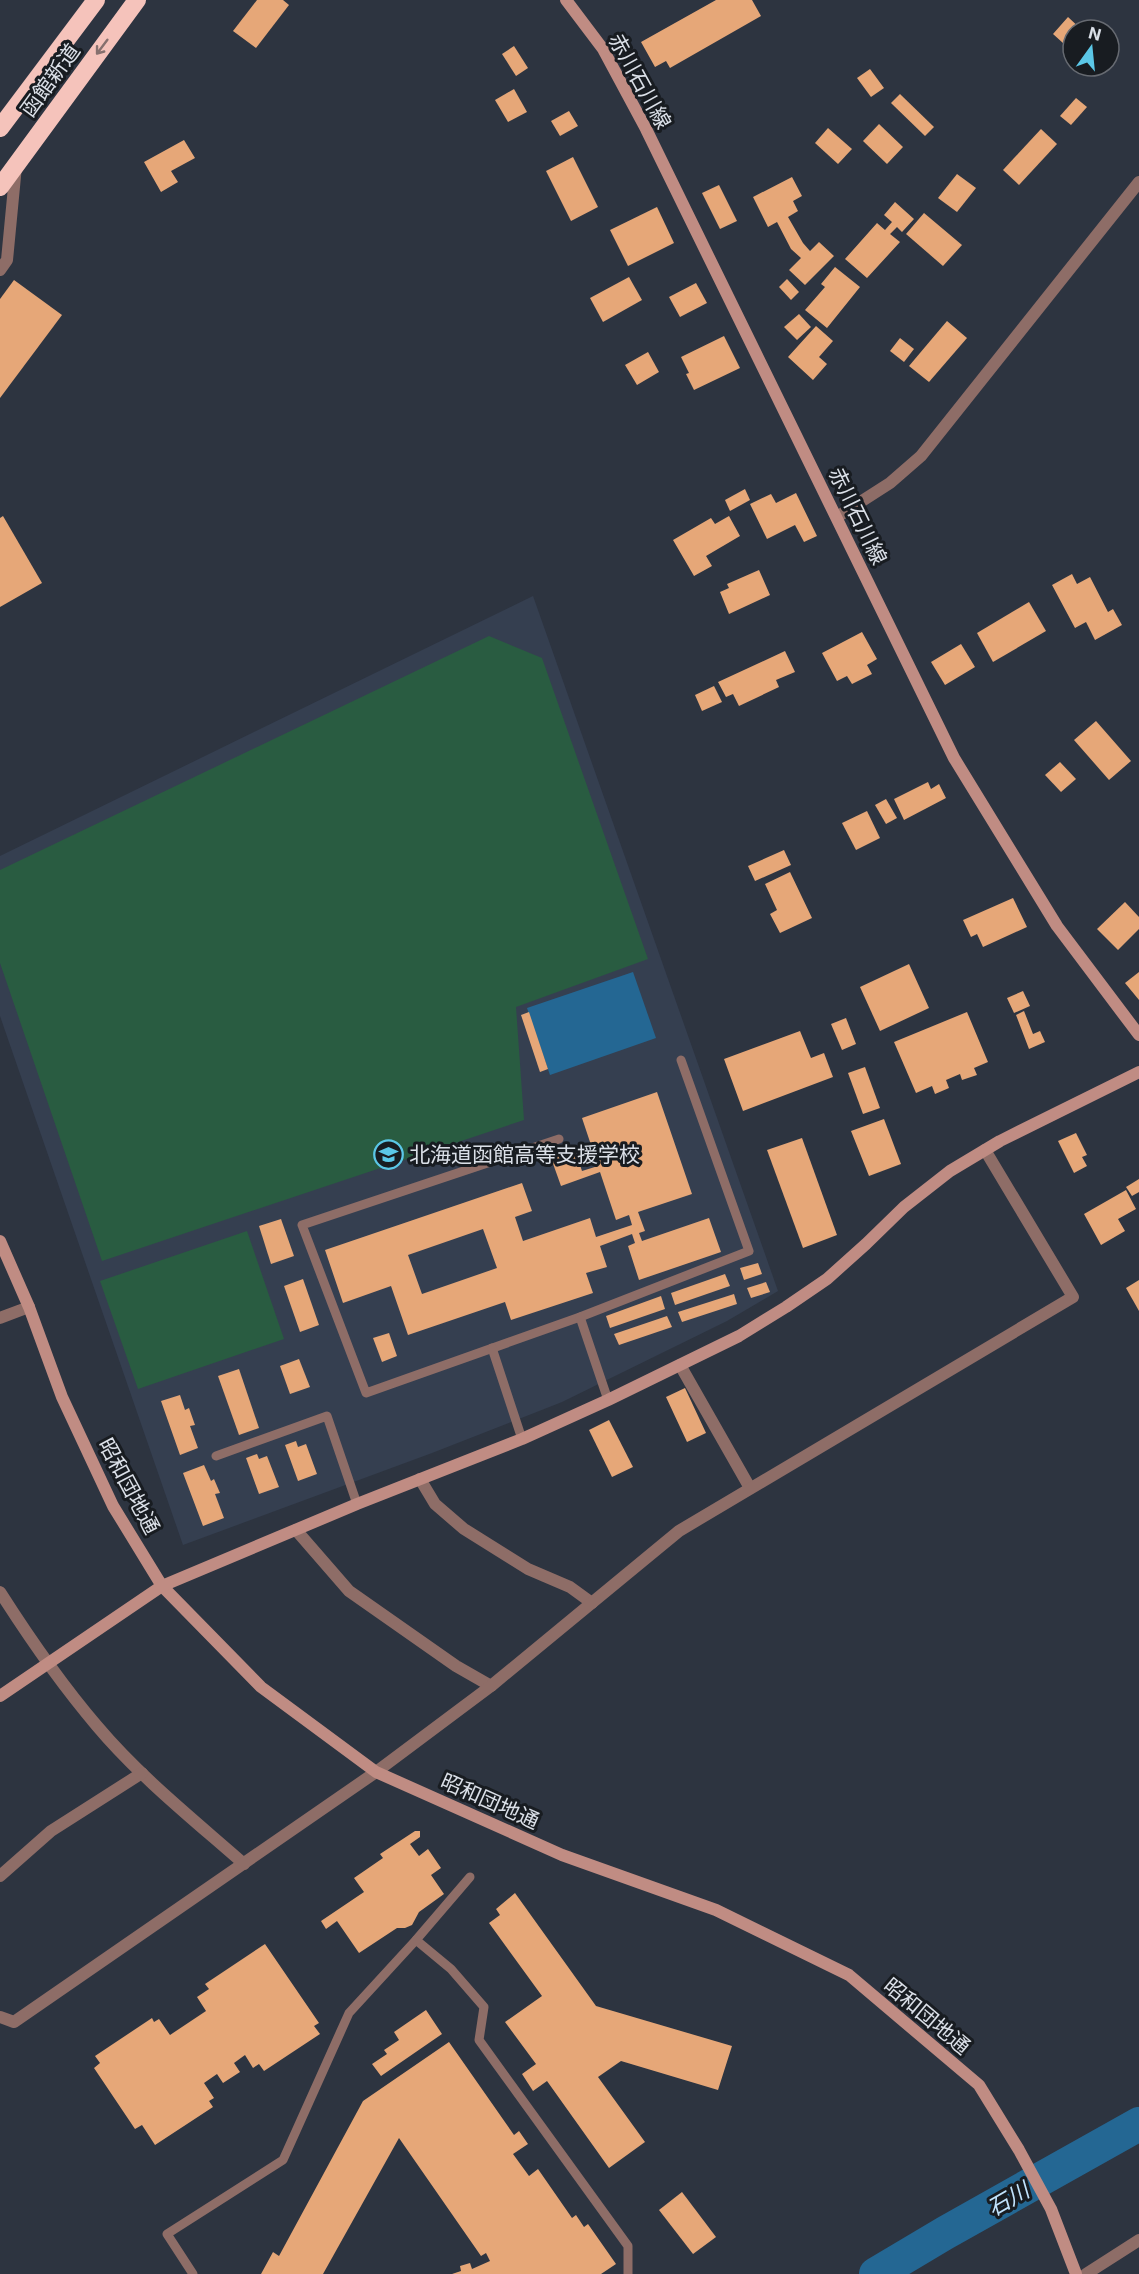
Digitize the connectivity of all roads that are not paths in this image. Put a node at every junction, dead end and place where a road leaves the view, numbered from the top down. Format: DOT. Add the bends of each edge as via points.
graph roads {
  1 [pos="96,0"];
  2 [pos="137,0"];
  3 [pos="566,0"];
  4 [pos="0,128"];
  5 [pos="16,165"];
  6 [pos="1139,182"];
  7 [pos="0,187"];
  8 [pos="0,270"];
  9 [pos="837,517"];
  10 [pos="1139,1035"];
  11 [pos="681,1060"];
  12 [pos="1139,1072"];
  13 [pos="559,1139"];
  14 [pos="985,1150"];
  15 [pos="0,1241"];
  16 [pos="29,1307"];
  17 [pos="580,1317"];
  18 [pos="0,1318"];
  19 [pos="492,1348"];
  20 [pos="680,1365"];
  21 [pos="608,1400"];
  22 [pos="522,1439"];
  23 [pos="216,1456"];
  24 [pos="420,1479"];
  25 [pos="750,1488"];
  26 [pos="357,1504"];
  27 [pos="296,1530"];
  28 [pos="162,1586"];
  29 [pos="0,1592"];
  30 [pos="592,1604"];
  31 [pos="48,1665"];
  32 [pos="491,1686"];
  33 [pos="0,1696"];
  34 [pos="376,1772"];
  35 [pos="142,1773"];
  36 [pos="244,1864"];
  37 [pos="0,1876"];
  38 [pos="470,1877"];
  39 [pos="416,1940"];
  40 [pos="0,2017"];
  41 [pos="1139,2240"];
  42 [pos="193,2274"];
  43 [pos="628,2274"];
  44 [pos="1076,2274"];
  45 [pos="1086,2274"];
  1 -- 4 [label="highway, 函館新道"];
  2 -- 5 [label="highway, 函館新道, one-way"];
  3 -- 9 [label="street, 赤川石川線" via="603,49 646,129"];
  5 -- 7 [label="highway, 函館新道"];
  5 -- 8 [label="street" via="7,260"];
  6 -- 9 [label="street" via="921,456 890,483"];
  9 -- 10 [label="street, 赤川石川線" via="954,758 1057,926"];
  11 -- 17 [label="lane" via="749,1251"];
  12 -- 14 [label="street"];
  13 -- 19 [label="lane" via="302,1225 366,1393"];
  14 -- 20 [label="street" via="904,1207 819,1284 738,1336"];
  14 -- 25 [label="street" via="1073,1297"];
  15 -- 16 [label="street, 昭和団地通"];
  16 -- 18 [label="street"];
  16 -- 28 [label="street, 昭和団地通" via="62,1396 113,1506"];
  17 -- 19 [label="lane"];
  17 -- 21 [label="lane"];
  19 -- 22 [label="lane"];
  20 -- 21 [label="street"];
  20 -- 25 [label="street"];
  21 -- 22 [label="street"];
  22 -- 24 [label="street"];
  23 -- 26 [label="lane" via="327,1416"];
  24 -- 26 [label="street"];
  24 -- 30 [label="street" via="435,1504 464,1529 528,1569 570,1587"];
  25 -- 30 [label="street" via="680,1531"];
  26 -- 27 [label="street"];
  27 -- 28 [label="street"];
  27 -- 32 [label="street" via="349,1591"];
  28 -- 31 [label="street"];
  28 -- 34 [label="street, 昭和団地通" via="261,1688"];
  29 -- 31 [label="street"];
  30 -- 32 [label="street"];
  31 -- 33 [label="street"];
  31 -- 35 [label="street" via="98,1728"];
  32 -- 34 [label="street"];
  34 -- 36 [label="street"];
  34 -- 44 [label="street, 昭和団地通" via="562,1855 716,1910 849,1976 979,2085 1051,2209"];
  35 -- 36 [label="street"];
  35 -- 37 [label="street" via="51,1832"];
  36 -- 40 [label="street" via="14,2022"];
  38 -- 39 [label="lane"];
  39 -- 42 [label="lane" via="349,2013 283,2160 167,2234"];
  39 -- 43 [label="lane" via="450,1969 484,2007 479,2040 628,2246"];
  41 -- 45 [label="street"];
}
